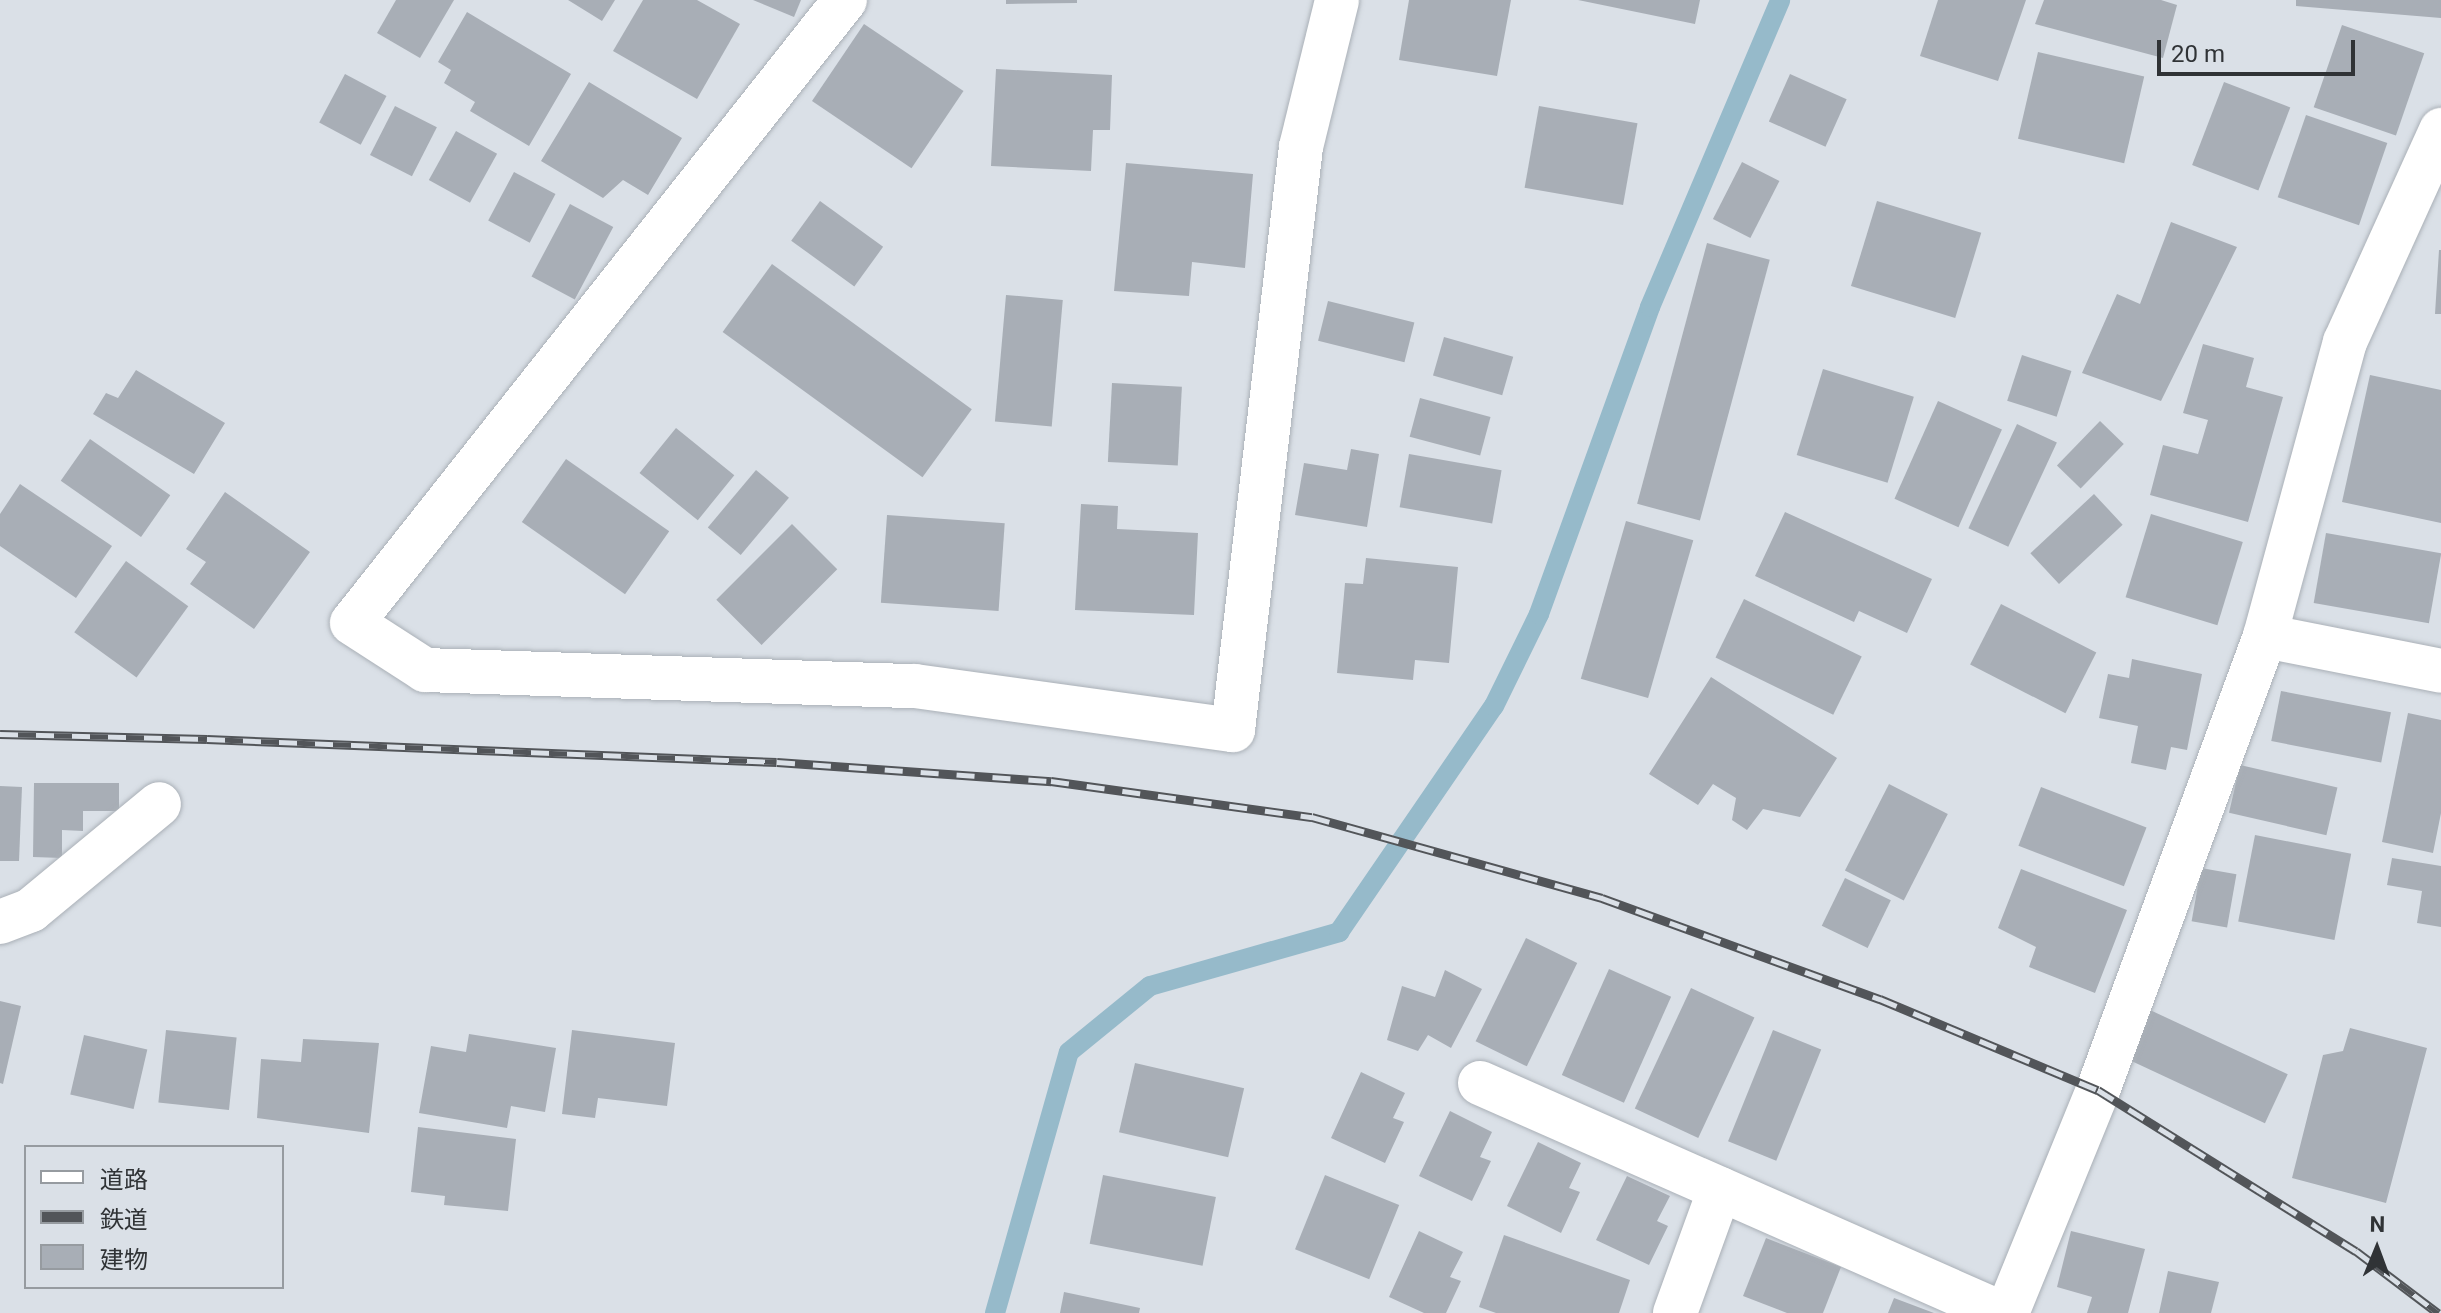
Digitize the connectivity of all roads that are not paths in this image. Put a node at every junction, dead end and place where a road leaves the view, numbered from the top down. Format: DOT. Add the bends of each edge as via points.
graph roads {
  1 [pos="845,0"];
  2 [pos="1337,0"];
  3 [pos="2441,130"];
  4 [pos="2265,636"];
  5 [pos="2441,671"];
  6 [pos="159,804"];
  7 [pos="0,922"];
  8 [pos="1480,1083"];
  9 [pos="1720,1189"];
  10 [pos="1675,1313"];
  11 [pos="2004,1313"];
  1 -- 2 [label="street" via="352,623 425,670 915,686 1233,730 1301,147"];
  3 -- 4 [label="street" via="2345,342"];
  4 -- 5 [label="street"];
  4 -- 11 [label="street" via="2098,1090"];
  6 -- 7 [label="street" via="31,910"];
  8 -- 9 [label="street"];
  9 -- 10 [label="street"];
  9 -- 11 [label="street"];
}
